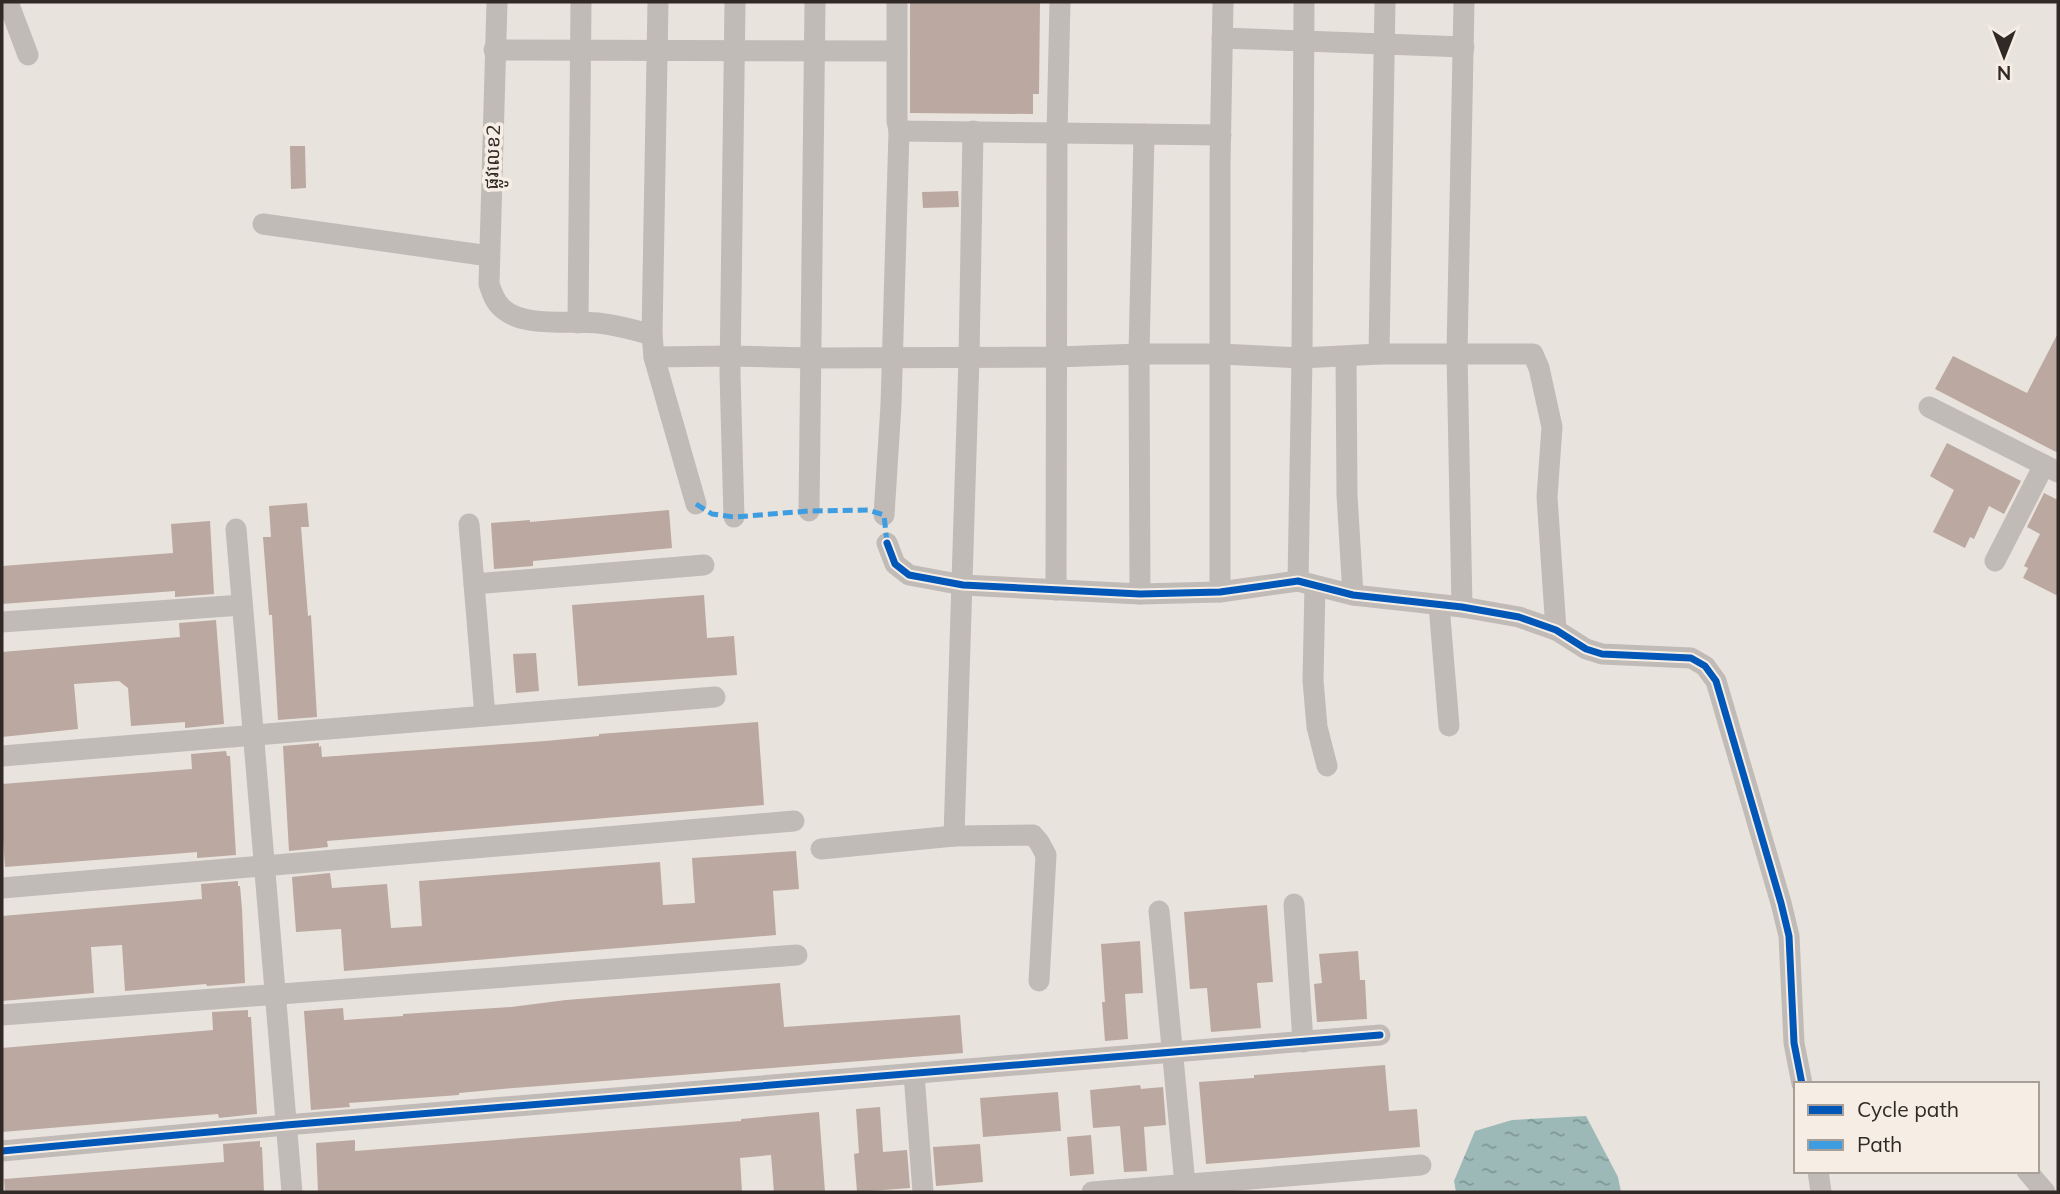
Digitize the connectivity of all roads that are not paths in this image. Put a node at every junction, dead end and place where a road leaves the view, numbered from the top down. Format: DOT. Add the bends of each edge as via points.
graph roads {
  1 [pos="8,2"];
  2 [pos="497,2"];
  3 [pos="581,2"];
  4 [pos="658,2"];
  5 [pos="735,2"];
  6 [pos="815,2"];
  7 [pos="897,2"];
  8 [pos="1060,2"];
  9 [pos="1223,2"];
  10 [pos="1304,2"];
  11 [pos="1385,2"];
  12 [pos="1464,2"];
  13 [pos="1222,38"];
  14 [pos="1303,41"];
  15 [pos="1385,44"];
  16 [pos="1464,47"];
  17 [pos="494,50"];
  18 [pos="581,50"];
  19 [pos="658,50"];
  20 [pos="734,51"];
  21 [pos="814,51"];
  22 [pos="897,51"];
  23 [pos="28,55"];
  24 [pos="899,131"];
  25 [pos="973,131"];
  26 [pos="1057,132"];
  27 [pos="1144,134"];
  28 [pos="1221,135"];
  29 [pos="263,224"];
  30 [pos="489,256"];
  31 [pos="578,323"];
  32 [pos="652,335"];
  33 [pos="1457,353"];
  34 [pos="1139,354"];
  35 [pos="1221,354"];
  36 [pos="1380,354"];
  37 [pos="730,356"];
  38 [pos="654,357"];
  39 [pos="891,357"];
  40 [pos="1057,357"];
  41 [pos="1346,357"];
  42 [pos="810,358"];
  43 [pos="969,358"];
  44 [pos="1302,358"];
  45 [pos="1929,407"];
  46 [pos="2051,469"];
  47 [pos="696,504"];
  48 [pos="809,511"];
  49 [pos="884,515"];
  50 [pos="734,517"];
  51 [pos="469,524"];
  52 [pos="236,529"];
  53 [pos="887,543"];
  54 [pos="1995,561"];
  55 [pos="704,565"];
  56 [pos="1306,583"];
  57 [pos="474,584"];
  58 [pos="963,585"];
  59 [pos="1056,590"];
  60 [pos="1220,592"];
  61 [pos="1140,594"];
  62 [pos="1353,595"];
  63 [pos="1440,604"];
  64 [pos="242,605"];
  65 [pos="1462,607"];
  66 [pos="2,622"];
  67 [pos="1556,630"];
  68 [pos="715,697"];
  69 [pos="485,716"];
  70 [pos="1449,726"];
  71 [pos="253,736"];
  72 [pos="2,756"];
  73 [pos="1327,766"];
  74 [pos="794,821"];
  75 [pos="954,836"];
  76 [pos="821,849"];
  77 [pos="264,865"];
  78 [pos="2,888"];
  79 [pos="1294,904"];
  80 [pos="1159,911"];
  81 [pos="797,955"];
  82 [pos="1039,981"];
  83 [pos="275,995"];
  84 [pos="2,1015"];
  85 [pos="1380,1035"];
  86 [pos="1303,1042"];
  87 [pos="1172,1052"];
  88 [pos="914,1074"];
  89 [pos="1802,1082"];
  90 [pos="286,1125"];
  91 [pos="2,1150"];
  92 [pos="1421,1165"];
  93 [pos="1818,1173"];
  94 [pos="2029,1173"];
  95 [pos="1185,1184"];
  96 [pos="292,1192"];
  97 [pos="923,1192"];
  98 [pos="1092,1192"];
  99 [pos="1821,1192"];
  100 [pos="2045,1192"];
  1 -- 23 [label="street"];
  2 -- 17 [label="street, ផ្លូវលេខ2"];
  3 -- 18 [label="street"];
  4 -- 19 [label="street"];
  5 -- 20 [label="street"];
  6 -- 21 [label="street"];
  7 -- 22 [label="street"];
  8 -- 26 [label="street"];
  9 -- 13 [label="street"];
  10 -- 14 [label="street"];
  11 -- 15 [label="street"];
  12 -- 16 [label="street"];
  13 -- 14 [label="street"];
  13 -- 28 [label="street"];
  14 -- 15 [label="street"];
  14 -- 44 [label="street"];
  15 -- 16 [label="street"];
  15 -- 36 [label="street"];
  16 -- 33 [label="street"];
  17 -- 18 [label="street"];
  17 -- 30 [label="street, ផ្លូវលេខ2"];
  18 -- 19 [label="street"];
  18 -- 31 [label="street"];
  19 -- 20 [label="street"];
  19 -- 32 [label="street"];
  20 -- 21 [label="street"];
  20 -- 37 [label="street"];
  21 -- 22 [label="street"];
  21 -- 42 [label="street"];
  22 -- 24 [label="street"];
  24 -- 25 [label="street"];
  24 -- 39 [label="street"];
  25 -- 26 [label="street"];
  25 -- 43 [label="street"];
  26 -- 27 [label="street"];
  26 -- 40 [label="street"];
  27 -- 28 [label="street"];
  27 -- 34 [label="street"];
  28 -- 35 [label="street"];
  29 -- 30 [label="street"];
  30 -- 31 [label="street, ផ្លូវលេខ2" via="489,284 502,309 530,320"];
  31 -- 32 [label="street"];
  32 -- 38 [label="street"];
  33 -- 36 [label="street"];
  33 -- 65 [label="street"];
  33 -- 67 [label="street" via="1533,355 1539,368 1552,427 1547,497"];
  34 -- 35 [label="street"];
  34 -- 40 [label="street"];
  34 -- 61 [label="street"];
  35 -- 44 [label="street"];
  35 -- 60 [label="street"];
  36 -- 41 [label="street"];
  37 -- 38 [label="street"];
  37 -- 42 [label="street"];
  37 -- 50 [label="street"];
  38 -- 47 [label="street"];
  39 -- 42 [label="street"];
  39 -- 43 [label="street"];
  39 -- 49 [label="street"];
  40 -- 43 [label="street"];
  40 -- 59 [label="street"];
  41 -- 44 [label="street"];
  41 -- 62 [label="street"];
  42 -- 48 [label="street"];
  43 -- 58 [label="street"];
  44 -- 56 [label="street"];
  45 -- 46 [label="street"];
  46 -- 54 [label="street"];
  51 -- 57 [label="street"];
  52 -- 64 [label="street"];
  53 -- 58 [label="street" via="895,564 909,575"];
  55 -- 57 [label="street"];
  56 -- 60 [label="street"];
  56 -- 62 [label="street"];
  56 -- 73 [label="street" via="1317,727"];
  57 -- 69 [label="street"];
  58 -- 59 [label="street"];
  58 -- 75 [label="street"];
  59 -- 61 [label="street"];
  60 -- 61 [label="street"];
  62 -- 63 [label="street"];
  63 -- 65 [label="street"];
  63 -- 70 [label="street"];
  64 -- 66 [label="street"];
  64 -- 71 [label="street"];
  65 -- 67 [label="street" via="1519,617"];
  67 -- 89 [label="street" via="1602,654 1691,658 1705,666 1716,681 1789,936 1794,1043"];
  68 -- 69 [label="street"];
  69 -- 71 [label="street"];
  71 -- 72 [label="street"];
  71 -- 77 [label="street"];
  74 -- 77 [label="street"];
  75 -- 76 [label="street"];
  75 -- 82 [label="street" via="1033,835 1039,842 1046,855"];
  77 -- 78 [label="street"];
  77 -- 83 [label="street"];
  79 -- 86 [label="street"];
  80 -- 87 [label="street"];
  81 -- 83 [label="street"];
  83 -- 84 [label="street"];
  83 -- 90 [label="street"];
  85 -- 86 [label="street"];
  86 -- 87 [label="street"];
  87 -- 88 [label="street"];
  87 -- 95 [label="street"];
  88 -- 90 [label="street"];
  88 -- 97 [label="street"];
  90 -- 91 [label="street"];
  90 -- 96 [label="street"];
  92 -- 95 [label="street"];
  93 -- 99 [label="street"];
  94 -- 100 [label="street"];
  95 -- 98 [label="street"];
}
